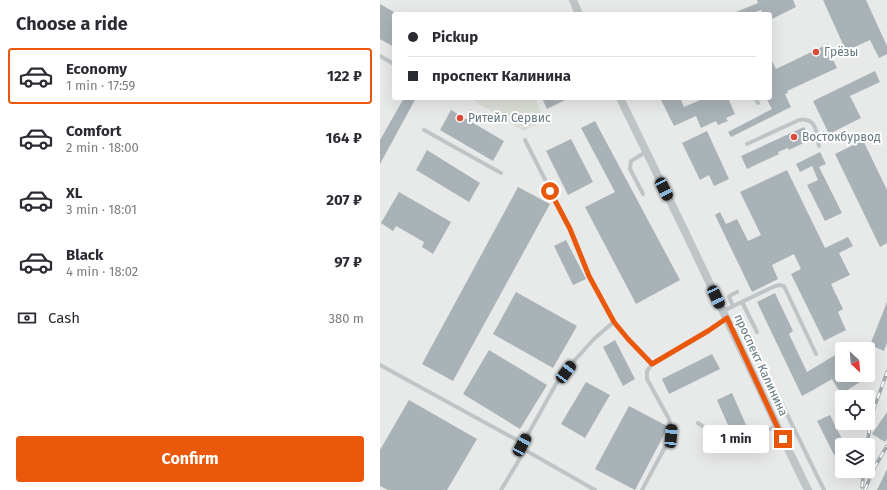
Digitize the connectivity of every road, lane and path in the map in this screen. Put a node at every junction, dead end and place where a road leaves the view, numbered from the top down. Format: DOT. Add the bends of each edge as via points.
graph roads {
  1 [pos="573,0"];
  2 [pos="578,12"];
  3 [pos="380,56"];
  4 [pos="392,63"];
  5 [pos="621,100"];
  6 [pos="756,100"];
  7 [pos="758,103"];
  8 [pos="424,130"];
  9 [pos="525,140"];
  10 [pos="747,144"];
  11 [pos="819,146"];
  12 [pos="646,152"];
  13 [pos="501,173"];
  14 [pos="643,194"];
  15 [pos="737,292"];
  16 [pos="742,302"];
  17 [pos="733,306"];
  18 [pos="725,315"];
  19 [pos="614,322"];
  20 [pos="757,332"];
  21 [pos="816,354"];
  22 [pos="652,364"];
  23 [pos="380,365"];
  24 [pos="782,404"];
  25 [pos="698,423"];
  26 [pos="777,426"];
  27 [pos="522,445"];
  28 [pos="525,450"];
  29 [pos="501,490"];
  30 [pos="596,490"];
  31 [pos="642,490"];
  32 [pos="808,490"];
  33 [pos="824,490"];
  1 -- 2 [label="street"];
  3 -- 4 [label="lane"];
  5 -- 12 [label="street, проспект Калинина"];
  6 -- 7 [label="lane"];
  8 -- 13 [label="lane"];
  9 -- 19 [label="lane" via="570,229 589,276"];
  10 -- 11 [label="lane" via="799,120 807,120 813,123"];
  12 -- 14 [label="lane" via="631,161 630,169"];
  12 -- 18 [label="street, проспект Калинина"];
  15 -- 17 [label="lane" via="729,297"];
  16 -- 17 [label="lane"];
  16 -- 20 [label="lane"];
  16 -- 21 [label="lane" via="775,286 784,286"];
  17 -- 18 [label="lane"];
  18 -- 22 [label="lane" via="708,331"];
  18 -- 26 [label="street, проспект Калинина"];
  19 -- 22 [label="lane"];
  19 -- 27 [label="lane" via="593,340 556,384"];
  22 -- 31 [label="lane" via="647,371 647,379 669,419 671,436"];
  23 -- 27 [label="lane"];
  24 -- 33 [label="lane"];
  25 -- 26 [label="lane" via="715,435 732,441 751,437"];
  26 -- 32 [label="street, проспект Калинина"];
  27 -- 28 [label="lane"];
  28 -- 29 [label="lane"];
  28 -- 30 [label="lane"];
}
